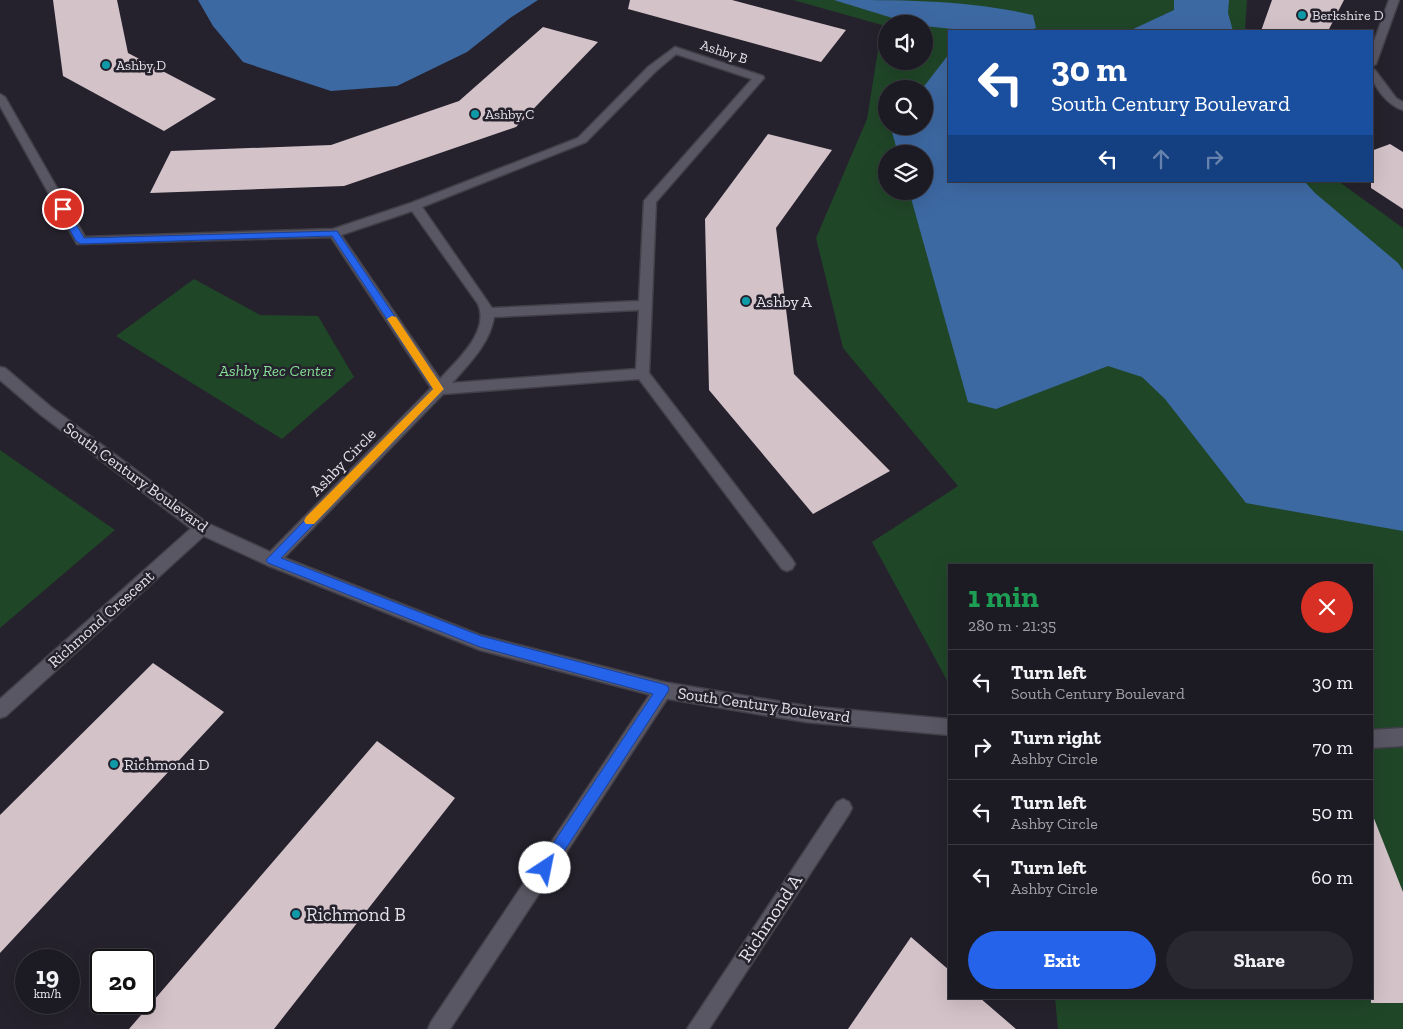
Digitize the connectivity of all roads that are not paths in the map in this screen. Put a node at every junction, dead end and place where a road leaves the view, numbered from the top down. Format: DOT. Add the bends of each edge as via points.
graph roads {
  1 [pos="1394,0"];
  2 [pos="1373,58"];
  3 [pos="1373,75"];
  4 [pos="0,97"];
  5 [pos="1403,107"];
  6 [pos="415,206"];
  7 [pos="334,233"];
  8 [pos="645,306"];
  9 [pos="488,314"];
  10 [pos="642,374"];
  11 [pos="1,377"];
  12 [pos="439,389"];
  13 [pos="202,528"];
  14 [pos="272,560"];
  15 [pos="788,564"];
  16 [pos="663,690"];
  17 [pos="0,710"];
  18 [pos="948,727"];
  19 [pos="1403,737"];
  20 [pos="1373,739"];
  21 [pos="843,808"];
  22 [pos="438,1029"];
  23 [pos="697,1029"];
  1 -- 2 [label="street"];
  3 -- 5 [label="street" via="1392,100"];
  4 -- 7 [label="street" via="81,241"];
  6 -- 7 [label="street"];
  6 -- 8 [label="street, Ashby B" via="582,140 652,68 675,50 759,78 650,202"];
  6 -- 9 [label="street" via="483,302"];
  7 -- 12 [label="street"];
  8 -- 9 [label="street"];
  8 -- 10 [label="street"];
  9 -- 12 [label="street, Ashby Circle" via="478,341"];
  10 -- 12 [label="street"];
  10 -- 15 [label="street"];
  11 -- 13 [label="street, South Century Boulevard"];
  12 -- 14 [label="street, Ashby Circle"];
  13 -- 14 [label="street, South Century Boulevard"];
  13 -- 17 [label="street, Richmond Crescent"];
  14 -- 16 [label="street, South Century Boulevard" via="480,642"];
  16 -- 18 [label="street, South Century Boulevard" via="806,714"];
  16 -- 22 [label="street"];
  19 -- 20 [label="street"];
  21 -- 23 [label="street, Richmond A"];
}
